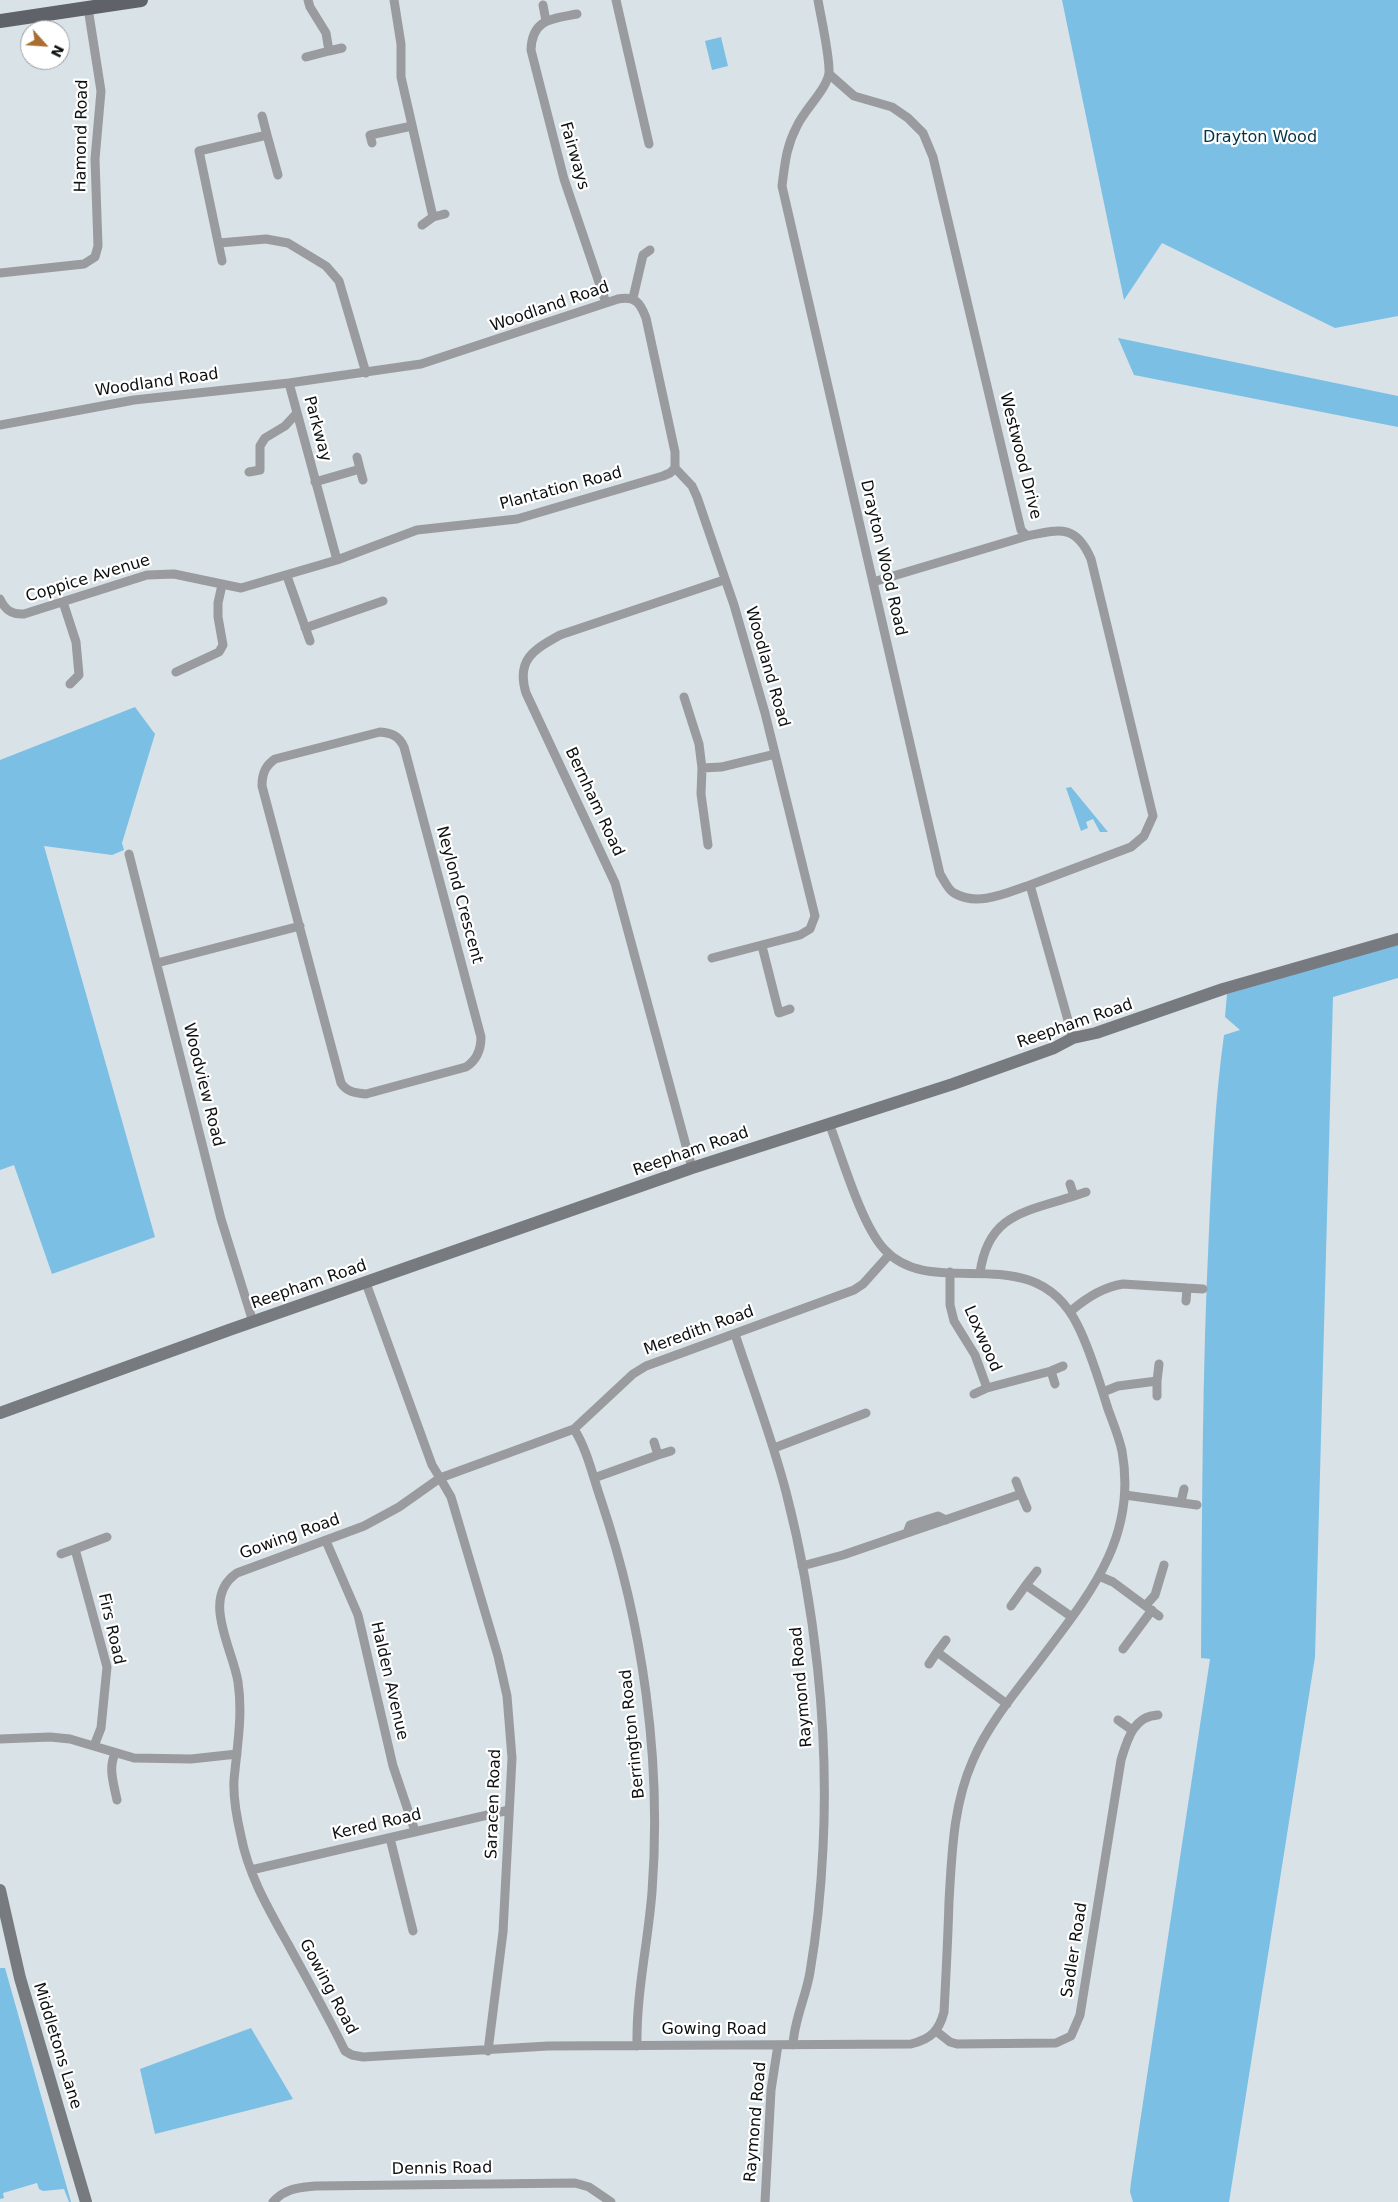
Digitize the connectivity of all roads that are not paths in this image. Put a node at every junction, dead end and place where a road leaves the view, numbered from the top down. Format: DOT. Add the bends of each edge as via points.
graph roads {
  1 [pos="141,0"];
  2 [pos="308,0"];
  3 [pos="394,0"];
  4 [pos="616,0"];
  5 [pos="818,0"];
  6 [pos="543,5"];
  7 [pos="88,8"];
  8 [pos="577,14"];
  9 [pos="546,20"];
  10 [pos="0,21"];
  11 [pos="342,48"];
  12 [pos="329,51"];
  13 [pos="306,57"];
  14 [pos="829,74"];
  15 [pos="262,116"];
  16 [pos="412,126"];
  17 [pos="267,135"];
  18 [pos="370,135"];
  19 [pos="649,144"];
  20 [pos="278,175"];
  21 [pos="445,214"];
  22 [pos="433,217"];
  23 [pos="422,225"];
  24 [pos="218,243"];
  25 [pos="650,250"];
  26 [pos="222,261"];
  27 [pos="0,273"];
  28 [pos="633,298"];
  29 [pos="606,303"];
  30 [pos="366,372"];
  31 [pos="289,383"];
  32 [pos="297,413"];
  33 [pos="0,425"];
  34 [pos="357,457"];
  35 [pos="675,468"];
  36 [pos="360,469"];
  37 [pos="249,472"];
  38 [pos="363,480"];
  39 [pos="315,482"];
  40 [pos="1027,536"];
  41 [pos="337,560"];
  42 [pos="287,576"];
  43 [pos="724,580"];
  44 [pos="873,582"];
  45 [pos="222,585"];
  46 [pos="0,599"];
  47 [pos="383,601"];
  48 [pos="63,602"];
  49 [pos="305,628"];
  50 [pos="310,641"];
  51 [pos="176,672"];
  52 [pos="70,684"];
  53 [pos="684,697"];
  54 [pos="775,754"];
  55 [pos="702,768"];
  56 [pos="708,846"];
  57 [pos="129,854"];
  58 [pos="1030,885"];
  59 [pos="300,926"];
  60 [pos="1398,939"];
  61 [pos="762,946"];
  62 [pos="712,958"];
  63 [pos="157,963"];
  64 [pos="790,1009"];
  65 [pos="1073,1038"];
  66 [pos="829,1123"];
  67 [pos="692,1168"];
  68 [pos="1070,1184"];
  69 [pos="1086,1192"];
  70 [pos="1074,1196"];
  71 [pos="890,1255"];
  72 [pos="950,1272"];
  73 [pos="980,1273"];
  74 [pos="366,1283"];
  75 [pos="1187,1288"];
  76 [pos="1203,1289"];
  77 [pos="1186,1301"];
  78 [pos="1071,1311"];
  79 [pos="253,1322"];
  80 [pos="735,1334"];
  81 [pos="1159,1364"];
  82 [pos="1063,1366"];
  83 [pos="1051,1371"];
  84 [pos="1157,1381"];
  85 [pos="1055,1384"];
  86 [pos="987,1388"];
  87 [pos="1103,1392"];
  88 [pos="974,1394"];
  89 [pos="1157,1396"];
  90 [pos="0,1413"];
  91 [pos="866,1414"];
  92 [pos="574,1429"];
  93 [pos="654,1442"];
  94 [pos="774,1448"];
  95 [pos="671,1451"];
  96 [pos="658,1455"];
  97 [pos="440,1478"];
  98 [pos="594,1478"];
  99 [pos="1016,1481"];
  100 [pos="1184,1489"];
  101 [pos="1021,1494"];
  102 [pos="1125,1495"];
  103 [pos="1181,1502"];
  104 [pos="1197,1504"];
  105 [pos="1026,1508"];
  106 [pos="107,1537"];
  107 [pos="326,1540"];
  108 [pos="75,1549"];
  109 [pos="61,1554"];
  110 [pos="1164,1565"];
  111 [pos="802,1566"];
  112 [pos="1037,1571"];
  113 [pos="1099,1576"];
  114 [pos="1026,1585"];
  115 [pos="1011,1606"];
  116 [pos="1149,1607"];
  117 [pos="1160,1616"];
  118 [pos="1072,1617"];
  119 [pos="946,1640"];
  120 [pos="1123,1649"];
  121 [pos="937,1652"];
  122 [pos="928,1664"];
  123 [pos="1007,1704"];
  124 [pos="1158,1715"];
  125 [pos="1118,1720"];
  126 [pos="1132,1730"];
  127 [pos="0,1739"];
  128 [pos="94,1746"];
  129 [pos="115,1754"];
  130 [pos="238,1754"];
  131 [pos="117,1800"];
  132 [pos="509,1810"];
  133 [pos="415,1831"];
  134 [pos="390,1838"];
  135 [pos="251,1870"];
  136 [pos="1,1895"];
  137 [pos="413,1930"];
  138 [pos="936,2031"];
  139 [pos="778,2045"];
  140 [pos="793,2045"];
  141 [pos="637,2046"];
  142 [pos="488,2051"];
  143 [pos="86,2202"];
  144 [pos="273,2202"];
  145 [pos="611,2202"];
  146 [pos="765,2202"];
  1 -- 7 [label="main road"];
  2 -- 12 [label="street" via="326,33"];
  3 -- 16 [label="street" via="401,44 401,77"];
  4 -- 19 [label="street"];
  5 -- 14 [label="street"];
  6 -- 9 [label="street"];
  7 -- 10 [label="main road"];
  7 -- 27 [label="street, Hamond Road" via="101,91 95,159 98,246 95,257 84,264"];
  8 -- 9 [label="street"];
  9 -- 29 [label="street, Fairways" via="531,38 531,50 564,179"];
  11 -- 12 [label="street"];
  12 -- 13 [label="street"];
  14 -- 40 [label="street, Westwood Drive" via="854,96 892,107 923,133 936,167 1021,530"];
  14 -- 44 [label="street, Drayton Wood Road" via="821,93 808,106 786,150 782,186"];
  15 -- 17 [label="street"];
  16 -- 18 [label="street"];
  16 -- 22 [label="street"];
  17 -- 20 [label="street"];
  17 -- 24 [label="street" via="200,151"];
  21 -- 22 [label="street"];
  22 -- 23 [label="street"];
  24 -- 26 [label="street"];
  24 -- 30 [label="street" via="266,239 288,243 326,266 339,281"];
  25 -- 28 [label="street" via="643,255"];
  28 -- 29 [label="street, Woodland Road"];
  28 -- 35 [label="street, Woodland Road" via="639,302 646,318 675,452"];
  29 -- 30 [label="street, Woodland Road" via="421,364"];
  30 -- 31 [label="street, Woodland Road"];
  31 -- 32 [label="street, Parkway"];
  31 -- 33 [label="street, Woodland Road" via="134,400"];
  32 -- 37 [label="street" via="285,426 265,438 260,446 260,470"];
  32 -- 39 [label="street, Parkway"];
  34 -- 36 [label="street, Parkway"];
  35 -- 41 [label="street, Plantation Road" via="663,476 517,519 417,530"];
  35 -- 43 [label="street, Woodland Road" via="692,486 697,497"];
  36 -- 38 [label="street, Parkway"];
  36 -- 39 [label="street, Parkway"];
  39 -- 41 [label="street, Parkway"];
  40 -- 44 [label="street"];
  40 -- 58 [label="street, Westwood Drive" via="1058,529 1083,542 1091,560 1153,816 1144,836 1132,847"];
  41 -- 42 [label="street, Coppice Avenue"];
  42 -- 45 [label="street, Coppice Avenue" via="241,588"];
  42 -- 49 [label="street"];
  43 -- 54 [label="street, Woodland Road" via="766,713"];
  43 -- 67 [label="street, Bernham Road" via="560,635 541,646 526,662 522,678 526,693 615,883"];
  44 -- 58 [label="street, Drayton Wood Road" via="940,874 952,893 974,900 993,898"];
  45 -- 48 [label="street, Coppice Avenue" via="161,573"];
  45 -- 51 [label="street" via="218,617 223,645 219,652"];
  46 -- 48 [label="street, Coppice Avenue" via="4,608 17,615"];
  47 -- 49 [label="street"];
  48 -- 52 [label="street" via="83,675"];
  49 -- 50 [label="street"];
  53 -- 55 [label="street" via="699,744"];
  54 -- 55 [label="street, Woodland Road" via="721,767"];
  54 -- 61 [label="street, Woodland Road" via="815,916 810,929 800,935"];
  55 -- 56 [label="street" via="701,794"];
  57 -- 63 [label="street, Woodview Road"];
  58 -- 65 [label="street"];
  59 -- 59 [label="street, Neylond Crescent" via="262,786 264,770 275,759 380,732 394,735 404,748 481,1037 481,1048 472,1063 366,1094 344,1088"];
  59 -- 63 [label="street"];
  60 -- 65 [label="street, Reepham Road" via="1223,989"];
  61 -- 62 [label="street, Woodland Road"];
  61 -- 64 [label="street" via="779,1013"];
  63 -- 79 [label="street, Woodview Road" via="221,1220"];
  65 -- 66 [label="street, Reepham Road" via="1054,1048 953,1084"];
  66 -- 67 [label="street, Reepham Road"];
  66 -- 71 [label="street" via="866,1222 874,1238"];
  67 -- 74 [label="street, Reepham Road"];
  68 -- 70 [label="street"];
  69 -- 70 [label="street"];
  70 -- 73 [label="street" via="1013,1217 1000,1226 987,1243"];
  71 -- 72 [label="street" via="902,1263 922,1269"];
  71 -- 80 [label="street, Meredith Road" via="854,1290"];
  72 -- 73 [label="street"];
  72 -- 86 [label="street, Loxwood" via="950,1304 954,1321 975,1355"];
  73 -- 78 [label="street" via="1032,1281 1054,1293"];
  74 -- 79 [label="street, Reepham Road"];
  74 -- 97 [label="street" via="432,1465"];
  75 -- 76 [label="street"];
  75 -- 77 [label="street"];
  75 -- 78 [label="street" via="1111,1286 1082,1301"];
  78 -- 87 [label="street"];
  79 -- 90 [label="street, Reepham Road"];
  80 -- 92 [label="street, Meredith Road" via="640,1370"];
  80 -- 94 [label="street, Raymond Road"];
  81 -- 84 [label="street"];
  82 -- 83 [label="street, Loxwood"];
  83 -- 85 [label="street"];
  83 -- 86 [label="street, Loxwood"];
  84 -- 87 [label="street" via="1136,1382"];
  84 -- 89 [label="street"];
  86 -- 88 [label="street, Loxwood"];
  87 -- 102 [label="street" via="1121,1448"];
  91 -- 94 [label="street"];
  92 -- 97 [label="street, Meredith Road"];
  92 -- 98 [label="street, Berrington Road"];
  93 -- 96 [label="street"];
  94 -- 111 [label="street, Raymond Road"];
  95 -- 96 [label="street"];
  96 -- 98 [label="street"];
  97 -- 107 [label="street, Gowing Road" via="399,1507 364,1526"];
  97 -- 132 [label="street, Saracen Road" via="451,1497 503,1680 512,1758"];
  98 -- 141 [label="street, Berrington Road" via="620,1560 634,1619 652,1756 655,1810 652,1891 636,2019"];
  99 -- 101 [label="street"];
  100 -- 103 [label="street"];
  101 -- 105 [label="street"];
  101 -- 111 [label="street" via="946,1520 938,1516 910,1525 907,1533"];
  102 -- 103 [label="street"];
  102 -- 113 [label="street" via="1115,1545"];
  103 -- 104 [label="street"];
  106 -- 108 [label="street"];
  107 -- 130 [label="street, Gowing Road" via="250,1567 230,1578 223,1589 219,1614 240,1691"];
  107 -- 133 [label="street, Halden Avenue" via="358,1615 393,1766"];
  108 -- 109 [label="street"];
  108 -- 128 [label="street, Firs Road" via="106,1666 101,1728"];
  110 -- 116 [label="street"];
  111 -- 140 [label="street, Raymond Road" via="816,1656 824,1848 811,1964"];
  112 -- 114 [label="street"];
  113 -- 116 [label="street"];
  113 -- 118 [label="street"];
  114 -- 115 [label="street"];
  114 -- 118 [label="street"];
  116 -- 117 [label="street"];
  116 -- 120 [label="street"];
  118 -- 123 [label="street"];
  119 -- 121 [label="street"];
  121 -- 122 [label="street"];
  121 -- 123 [label="street"];
  123 -- 138 [label="street" via="972,1761 957,1810 944,2012"];
  124 -- 126 [label="street" via="1139,1721"];
  125 -- 126 [label="street"];
  126 -- 138 [label="street, Sadler Road" via="1121,1760 1076,2029 1071,2036 1056,2043 957,2044"];
  127 -- 128 [label="street" via="50,1737 83,1741"];
  128 -- 129 [label="street"];
  129 -- 130 [label="street" via="156,1760"];
  129 -- 131 [label="street" via="112,1772"];
  130 -- 135 [label="street, Gowing Road" via="234,1782 237,1809 241,1838"];
  132 -- 133 [label="street, Kered Road"];
  132 -- 142 [label="street, Saracen Road" via="503,1932"];
  133 -- 134 [label="street, Kered Road"];
  134 -- 135 [label="street, Kered Road"];
  134 -- 137 [label="street"];
  135 -- 142 [label="street, Gowing Road" via="345,2051 363,2057"];
  136 -- 143 [label="street, Middletons Lane" via="20,1978"];
  138 -- 140 [label="street, Gowing Road" via="930,2038 911,2044"];
  139 -- 140 [label="street, Gowing Road"];
  139 -- 141 [label="street, Gowing Road"];
  139 -- 146 [label="street, Raymond Road" via="771,2090"];
  141 -- 142 [label="street, Gowing Road" via="548,2046"];
  144 -- 145 [label="street, Dennis Road" via="280,2193 293,2188 315,2186 575,2183 590,2187"];
}
